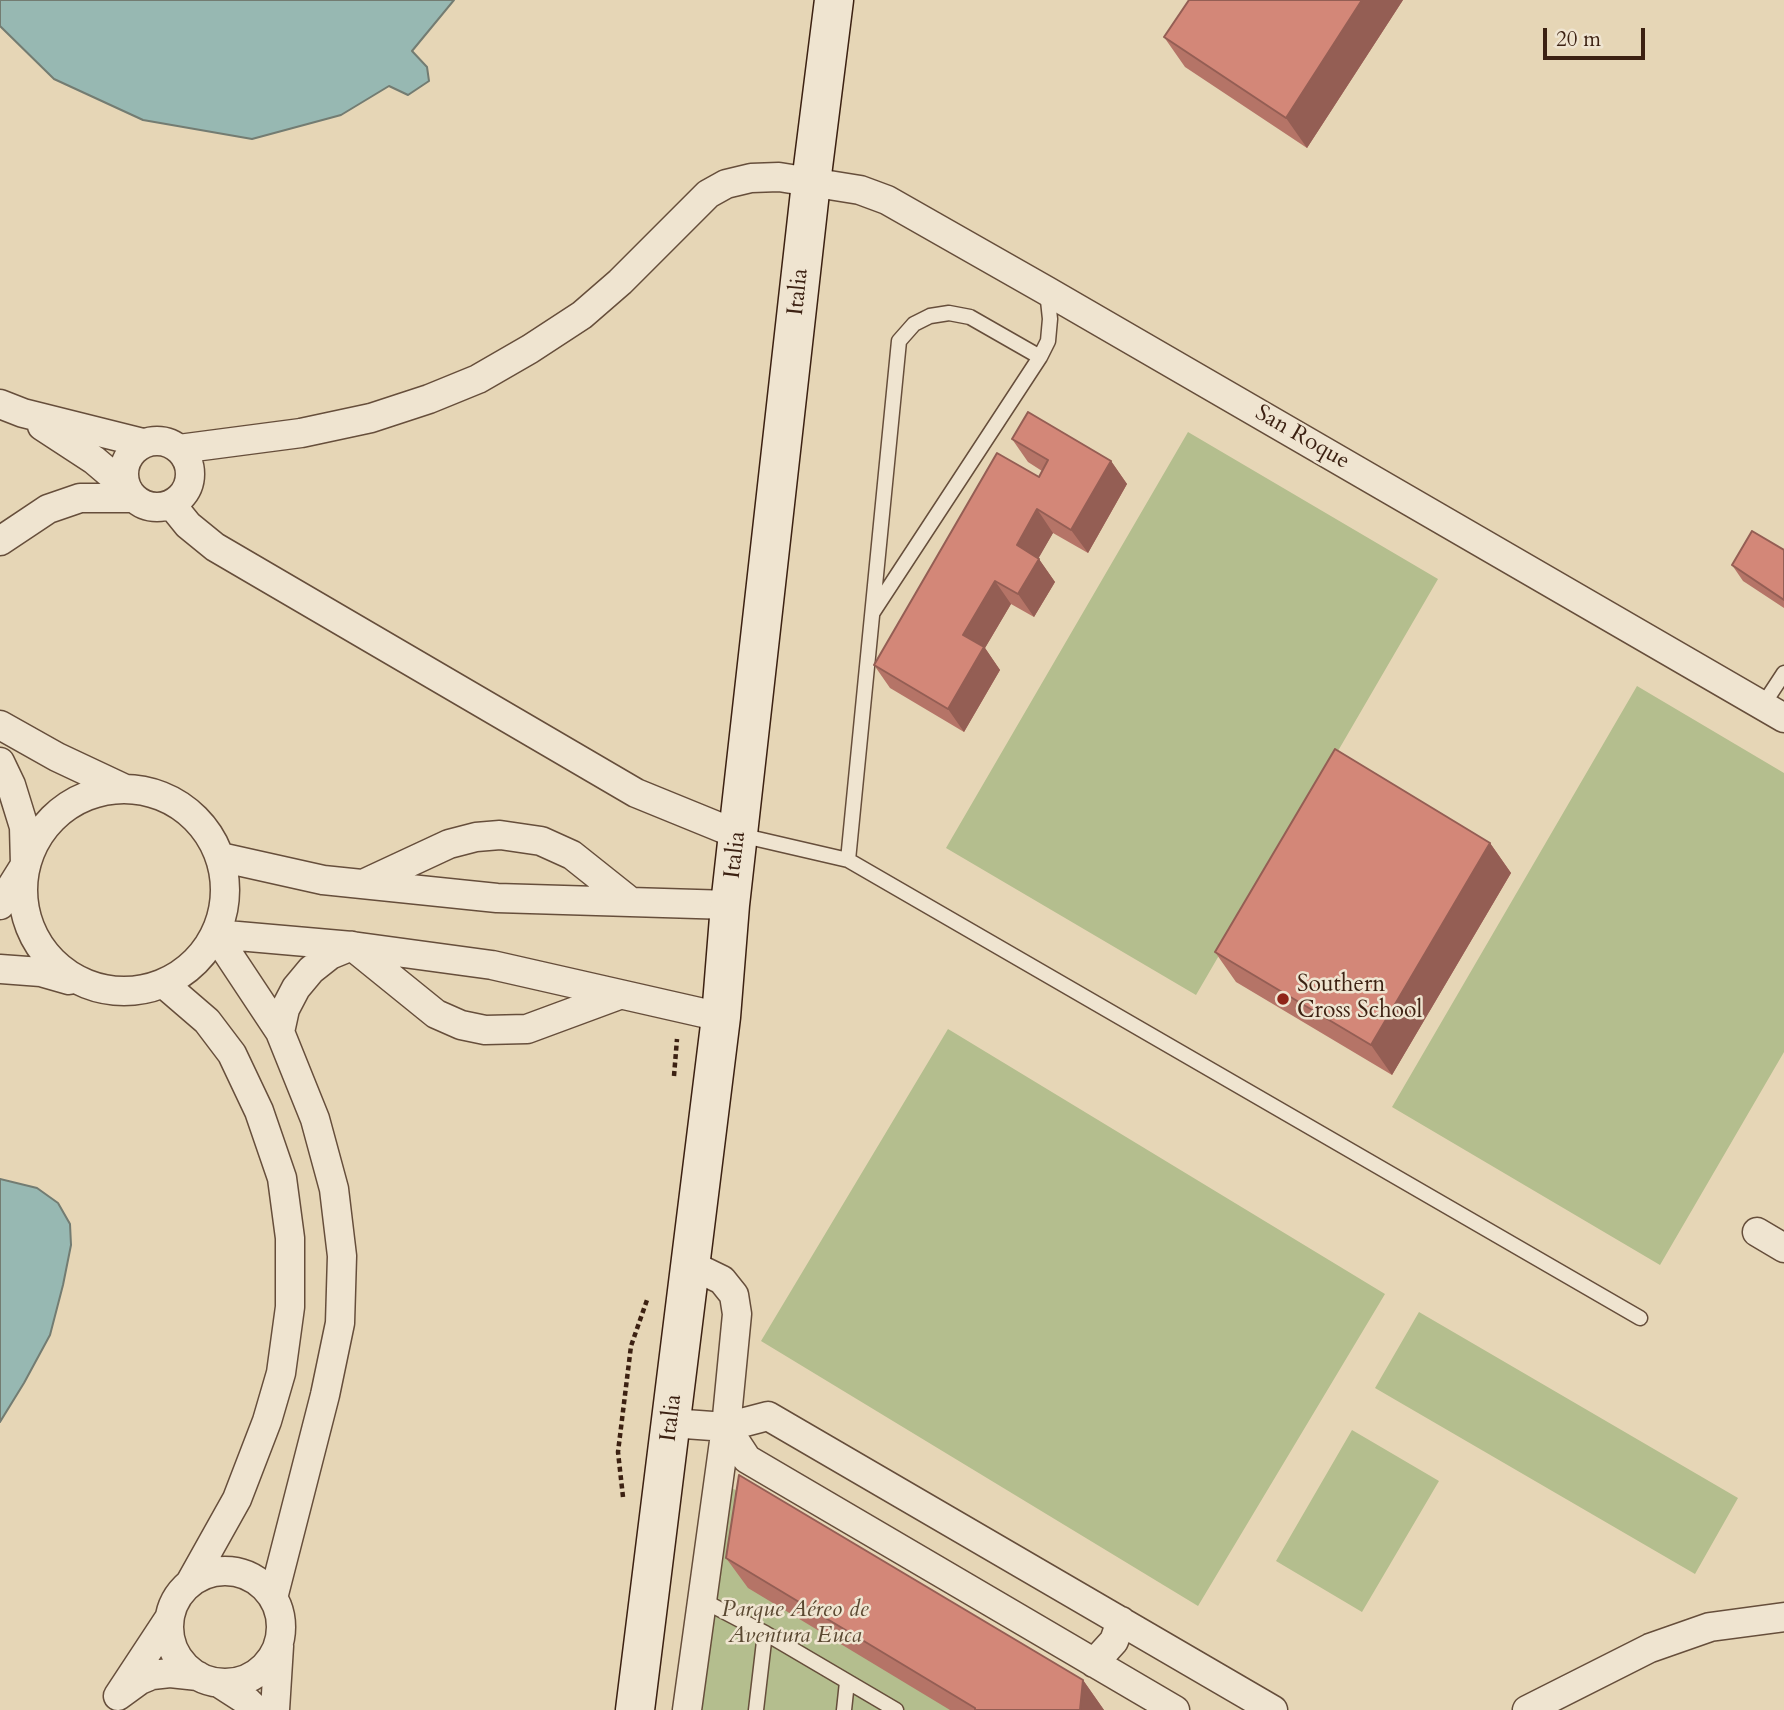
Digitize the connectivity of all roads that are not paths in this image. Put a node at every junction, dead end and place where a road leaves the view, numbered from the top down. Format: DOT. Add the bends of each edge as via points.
graph roads {
  1 [pos="834,0"];
  2 [pos="811,183"];
  3 [pos="1047,290"];
  4 [pos="1040,356"];
  5 [pos="11,408"];
  6 [pos="143,443"];
  7 [pos="179,449"];
  8 [pos="130,493"];
  9 [pos="171,504"];
  10 [pos="0,541"];
  11 [pos="873,612"];
  12 [pos="1784,673"];
  13 [pos="1773,711"];
  14 [pos="0,725"];
  15 [pos="0,762"];
  16 [pos="123,788"];
  17 [pos="739,835"];
  18 [pos="220,857"];
  19 [pos="848,860"];
  20 [pos="25,865"];
  21 [pos="363,884"];
  22 [pos="631,902"];
  23 [pos="0,905"];
  24 [pos="730,905"];
  25 [pos="215,934"];
  26 [pos="352,946"];
  27 [pos="0,969"];
  28 [pos="164,984"];
  29 [pos="93,987"];
  30 [pos="619,995"];
  31 [pos="721,1017"];
  32 [pos="280,1032"];
  33 [pos="1757,1232"];
  34 [pos="1784,1248"];
  35 [pos="690,1264"];
  36 [pos="1640,1318"];
  37 [pos="671,1423"];
  38 [pos="726,1427"];
  39 [pos="190,1583"];
  40 [pos="273,1598"];
  41 [pos="702,1600"];
  42 [pos="170,1617"];
  43 [pos="1784,1617"];
  44 [pos="1121,1621"];
  45 [pos="765,1633"];
  46 [pos="279,1642"];
  47 [pos="1094,1663"];
  48 [pos="209,1680"];
  49 [pos="847,1682"];
  50 [pos="112,1703"];
  51 [pos="256,1710"];
  52 [pos="275,1710"];
  53 [pos="635,1710"];
  54 [pos="687,1710"];
  55 [pos="756,1710"];
  56 [pos="844,1710"];
  57 [pos="896,1710"];
  58 [pos="1175,1710"];
  59 [pos="1273,1710"];
  60 [pos="1527,1710"];
  1 -- 2 [label="street, Italia"];
  2 -- 3 [label="street, San Roque" via="860,190 887,200"];
  2 -- 7 [label="street, San Roque" via="751,178 708,194 582,315 478,379 359,421"];
  2 -- 17 [label="street, Italia"];
  3 -- 4 [label="lane" via="1048,341"];
  3 -- 13 [label="street, San Roque"];
  4 -- 11 [label="lane"];
  4 -- 11 [label="lane" via="970,317 949,313 914,324 899,341"];
  5 -- 6 [label="street"];
  5 -- 8 [label="street" via="94,460"];
  6 -- 7 [label="street" via="162,440"];
  6 -- 8 [label="street" via="124,467"];
  7 -- 9 [label="street" via="190,468 190,479 187,489"];
  8 -- 9 [label="street" via="152,506"];
  8 -- 10 [label="street" via="80,498 48,509"];
  9 -- 17 [label="street" via="215,547 636,793"];
  11 -- 19 [label="lane"];
  12 -- 13 [label="lane"];
  14 -- 16 [label="street"];
  15 -- 20 [label="street" via="24,827"];
  16 -- 18 [label="street" via="154,792 182,807 205,829"];
  16 -- 20 [label="street" via="90,793 60,810 38,834"];
  17 -- 19 [label="lane"];
  17 -- 24 [label="street, Italia"];
  18 -- 21 [label="street"];
  18 -- 25 [label="street" via="225,883"];
  19 -- 36 [label="lane"];
  20 -- 23 [label="street"];
  20 -- 29 [label="street" via="22,895 28,926 43,953 65,973"];
  21 -- 22 [label="street" via="497,898"];
  21 -- 22 [label="street" via="450,844 500,835 541,841 572,855"];
  22 -- 24 [label="street"];
  24 -- 31 [label="street, Italia"];
  25 -- 26 [label="street"];
  25 -- 28 [label="street" via="202,955"];
  25 -- 32 [label="street"];
  26 -- 30 [label="street" via="492,965"];
  26 -- 30 [label="street" via="436,1014 485,1030 527,1029"];
  26 -- 32 [label="street" via="311,970 285,1009"];
  27 -- 29 [label="street" via="41,972"];
  28 -- 29 [label="street" via="117,991"];
  28 -- 39 [label="street" via="208,1021 232,1054 259,1111 282,1178 290,1238 290,1307 271,1409 237,1499"];
  30 -- 31 [label="street"];
  31 -- 35 [label="street, Italia"];
  32 -- 40 [label="street" via="315,1118 334,1189 342,1255 340,1323"];
  33 -- 34 [label="street"];
  35 -- 37 [label="street, Italia"];
  35 -- 38 [label="street" via="722,1280 734,1294 737,1314"];
  37 -- 38 [label="street"];
  37 -- 53 [label="street, Italia"];
  38 -- 41 [label="street"];
  38 -- 44 [label="street" via="768,1416"];
  38 -- 47 [label="street" via="747,1459"];
  39 -- 40 [label="street" via="226,1571 261,1584"];
  39 -- 42 [label="street"];
  40 -- 46 [label="street" via="279,1612"];
  41 -- 45 [label="lane"];
  41 -- 54 [label="street"];
  42 -- 48 [label="street" via="174,1651 184,1666"];
  42 -- 50 [label="street"];
  43 -- 60 [label="street" via="1710,1627 1650,1648"];
  44 -- 47 [label="street" via="1114,1641"];
  44 -- 59 [label="street"];
  45 -- 49 [label="lane"];
  45 -- 55 [label="lane"];
  46 -- 48 [label="street" via="263,1669 243,1680"];
  46 -- 52 [label="street"];
  47 -- 58 [label="street"];
  48 -- 50 [label="street" via="170,1673 152,1675"];
  48 -- 51 [label="street"];
  49 -- 56 [label="lane"];
  49 -- 57 [label="lane"];
}
